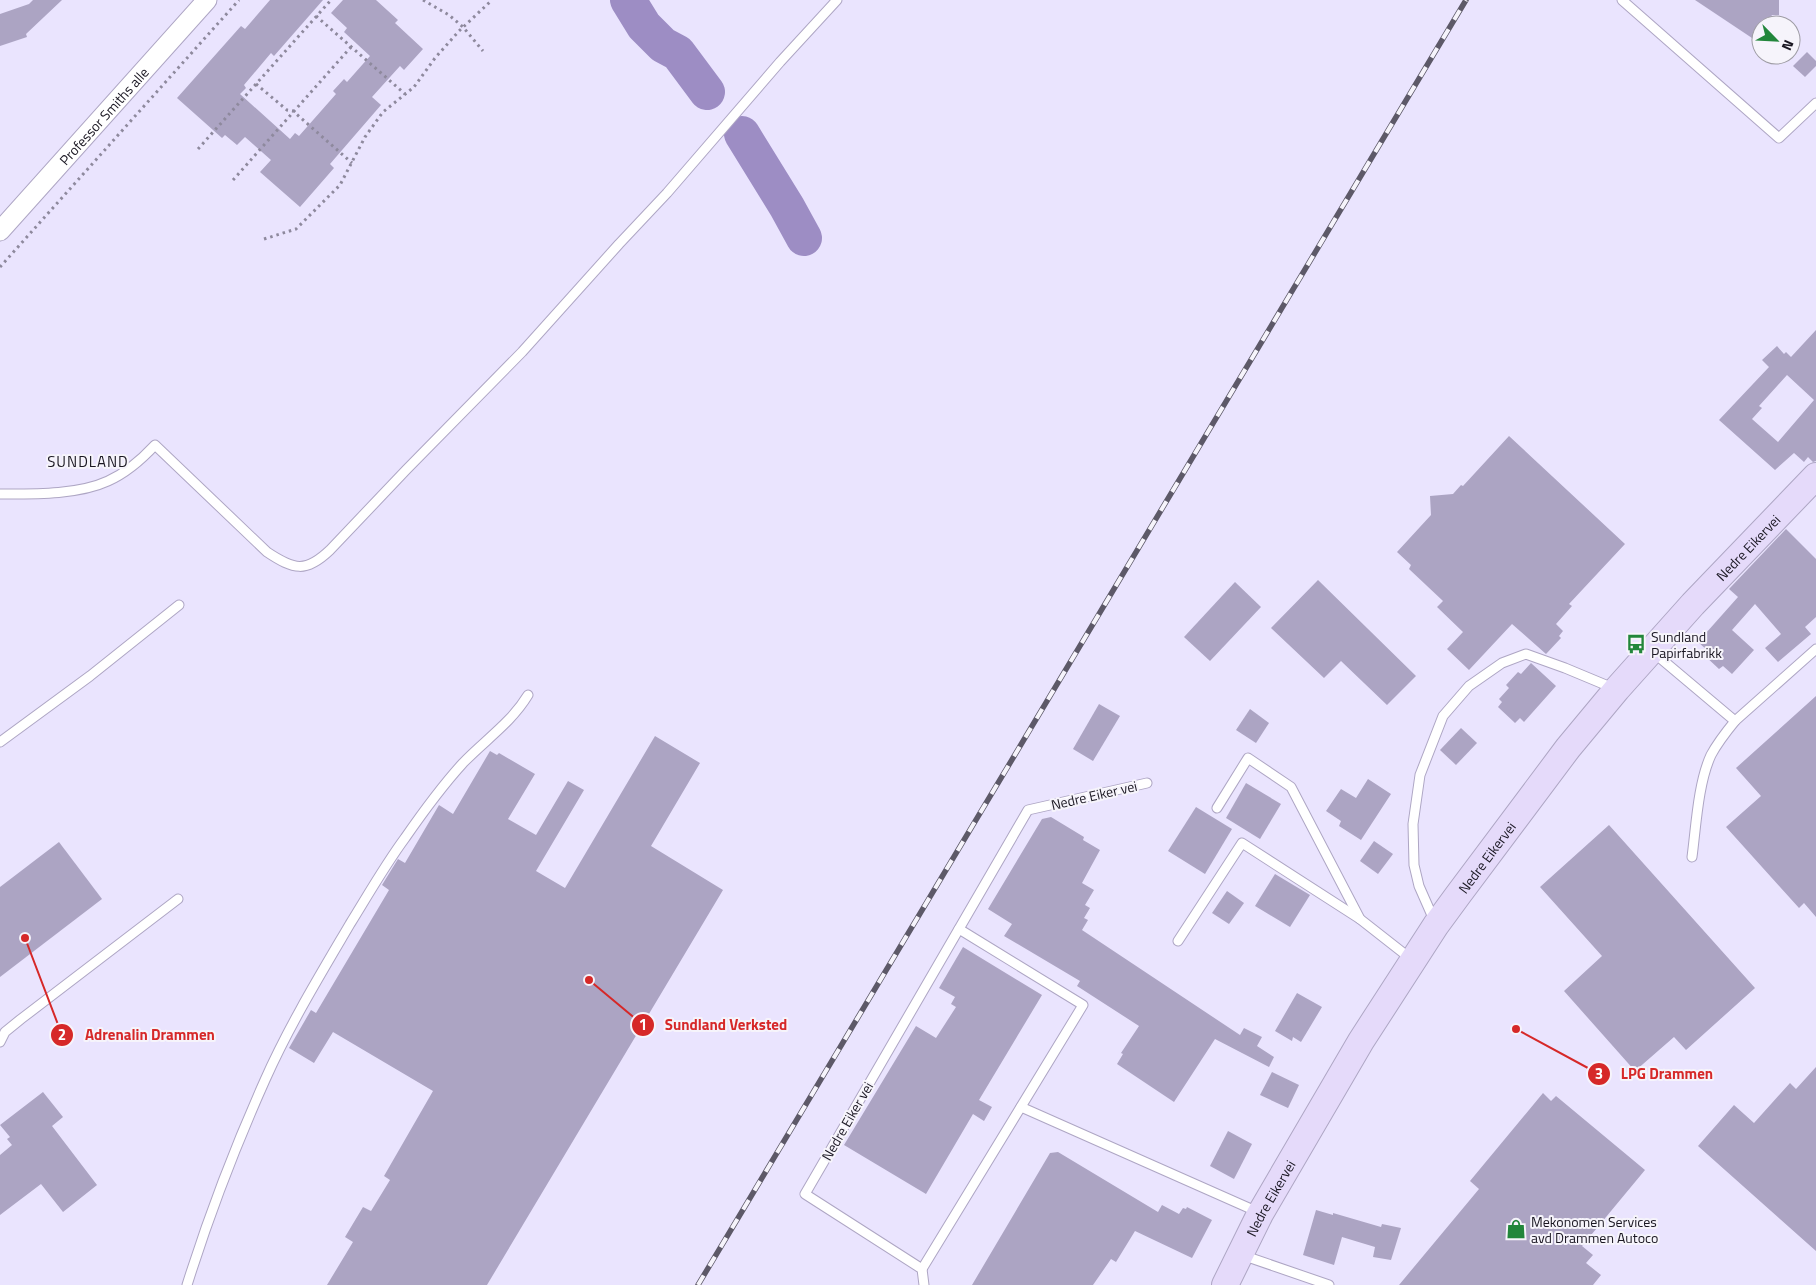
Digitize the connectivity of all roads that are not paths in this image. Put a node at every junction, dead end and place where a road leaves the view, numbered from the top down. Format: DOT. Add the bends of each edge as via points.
graph roads {
  1 [pos="207,0"];
  2 [pos="837,0"];
  3 [pos="1622,0"];
  4 [pos="1816,103"];
  5 [pos="0,231"];
  6 [pos="1816,476"];
  7 [pos="0,494"];
  8 [pos="179,605"];
  9 [pos="1816,649"];
  10 [pos="1651,651"];
  11 [pos="1617,689"];
  12 [pos="528,695"];
  13 [pos="1735,721"];
  14 [pos="0,742"];
  15 [pos="1148,782"];
  16 [pos="1216,808"];
  17 [pos="1692,857"];
  18 [pos="178,899"];
  19 [pos="1360,919"];
  20 [pos="1436,925"];
  21 [pos="959,929"];
  22 [pos="1178,941"];
  23 [pos="1413,961"];
  24 [pos="0,1042"];
  25 [pos="1021,1107"];
  26 [pos="1260,1214"];
  27 [pos="1239,1254"];
  28 [pos="922,1268"];
  29 [pos="187,1285"];
  30 [pos="924,1285"];
  31 [pos="1225,1285"];
  32 [pos="1329,1285"];
  1 -- 5 [label="street, Professor Smiths alle"];
  2 -- 7 [label="lane" via="522,352 330,550 310,566 289,564 267,552 155,445 133,466 109,481 63,492"];
  3 -- 4 [label="lane" via="1779,138"];
  6 -- 10 [label="main road, Nedre Eikervei"];
  8 -- 14 [label="lane"];
  9 -- 13 [label="lane"];
  10 -- 11 [label="main road, Nedre Eikervei"];
  10 -- 13 [label="lane"];
  11 -- 20 [label="main road, Nedre Eikervei" via="1568,748"];
  11 -- 20 [label="lane" via="1526,654 1502,663 1469,686 1443,716 1420,775 1413,824 1414,865 1419,886"];
  12 -- 29 [label="lane" via="508,722 463,763 434,798 383,870 324,967 265,1079 211,1211"];
  13 -- 17 [label="lane" via="1710,757 1703,780"];
  15 -- 21 [label="lane, Nedre Eiker vei" via="1028,810"];
  16 -- 19 [label="lane" via="1248,758 1291,787"];
  18 -- 24 [label="lane" via="21,1019 5,1032"];
  19 -- 22 [label="lane" via="1242,843"];
  19 -- 23 [label="lane"];
  20 -- 23 [label="main road, Nedre Eikervei"];
  21 -- 25 [label="lane" via="1083,1005"];
  21 -- 28 [label="lane, Nedre Eiker vei" via="805,1194"];
  23 -- 26 [label="main road, Nedre Eikervei" via="1361,1041"];
  25 -- 26 [label="lane"];
  25 -- 28 [label="lane"];
  26 -- 27 [label="main road, Nedre Eikervei"];
  27 -- 31 [label="main road, Nedre Eikervei"];
  27 -- 32 [label="lane"];
  28 -- 30 [label="lane"];
}
